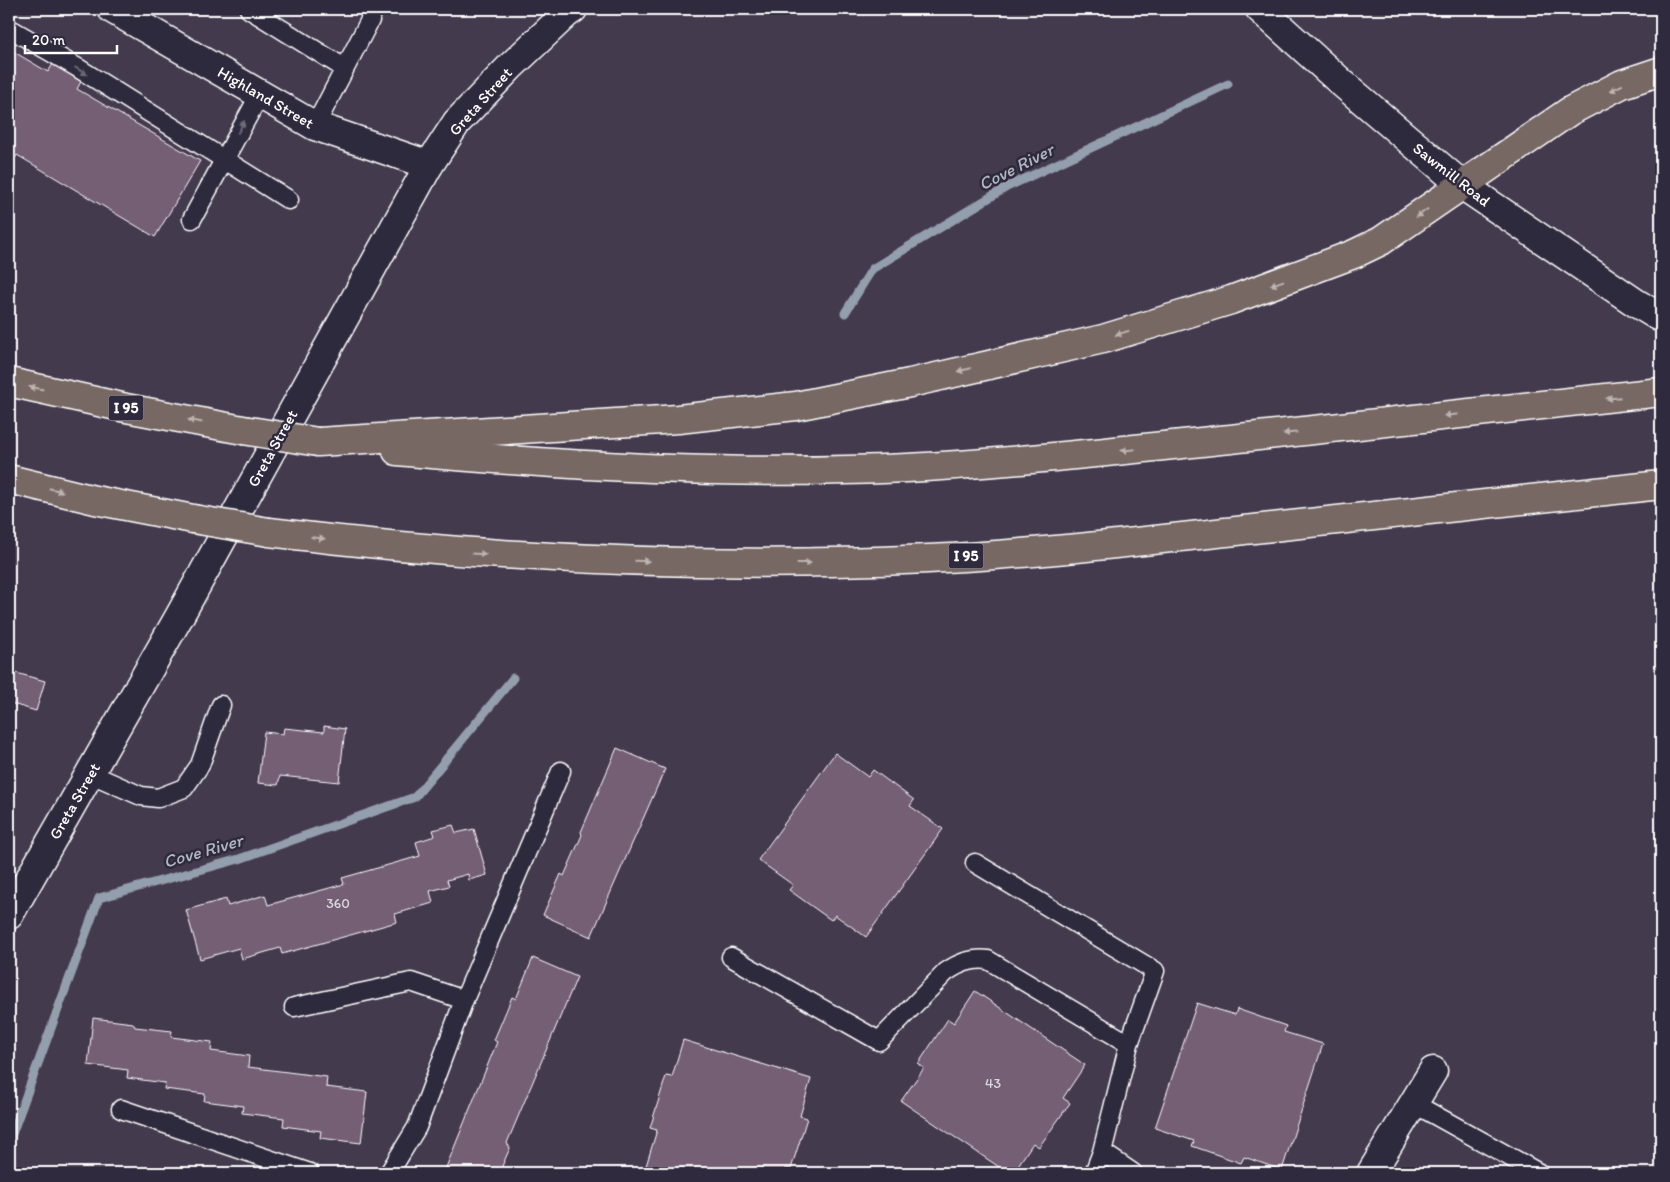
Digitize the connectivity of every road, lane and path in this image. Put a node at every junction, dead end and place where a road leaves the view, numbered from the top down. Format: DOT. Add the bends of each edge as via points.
graph roads {
  1 [pos="112,9"];
  2 [pos="249,9"];
  3 [pos="371,9"];
  4 [pos="573,9"];
  5 [pos="1260,9"];
  6 [pos="9,28"];
  7 [pos="344,68"];
  8 [pos="1661,71"];
  9 [pos="260,94"];
  10 [pos="315,126"];
  11 [pos="224,160"];
  12 [pos="428,165"];
  13 [pos="1462,185"];
  14 [pos="288,200"];
  15 [pos="192,219"];
  16 [pos="1661,318"];
  17 [pos="9,382"];
  18 [pos="1661,392"];
  19 [pos="318,442"];
  20 [pos="9,479"];
  21 [pos="1661,485"];
  22 [pos="221,705"];
  23 [pos="561,771"];
  24 [pos="89,773"];
  25 [pos="975,863"];
  26 [pos="9,915"];
  27 [pos="731,957"];
  28 [pos="464,1000"];
  29 [pos="294,1007"];
  30 [pos="1129,1044"];
  31 [pos="1433,1071"];
  32 [pos="1414,1103"];
  33 [pos="121,1109"];
  34 [pos="1102,1152"];
  35 [pos="310,1173"];
  36 [pos="388,1173"];
  37 [pos="1094,1173"];
  38 [pos="1133,1173"];
  39 [pos="1371,1173"];
  40 [pos="1539,1173"];
  1 -- 9 [label="street, Highland Street"];
  2 -- 7 [label="lane"];
  3 -- 7 [label="lane" via="370,20"];
  4 -- 12 [label="street, Greta Street" via="511,66 458,122"];
  5 -- 13 [label="street, Sawmill Road"];
  6 -- 11 [label="lane, one-way"];
  7 -- 10 [label="lane"];
  8 -- 13 [label="highway, one-way" via="1622,84 1570,110"];
  9 -- 10 [label="street, Highland Street"];
  11 -- 9 [label="lane, one-way"];
  10 -- 12 [label="street, Highland Street"];
  11 -- 14 [label="lane"];
  11 -- 15 [label="lane"];
  12 -- 24 [label="street, Greta Street" via="179,617"];
  13 -- 16 [label="street, Sawmill Road"];
  13 -- 19 [label="highway, one-way" via="1381,241 1354,254 1231,300 1103,339 796,406 678,419"];
  19 -- 17 [label="highway, I 95, one-way, bridge" via="126,408"];
  18 -- 19 [label="highway, I 95, one-way" via="1129,450 905,468 682,470 458,456"];
  20 -- 21 [label="highway, I 95, one-way, bridge" via="193,520 371,545 549,558 707,563 819,563 1043,551"];
  22 -- 24 [label="lane" via="200,765 184,788 158,798 141,796"];
  23 -- 28 [label="lane"];
  24 -- 26 [label="street, Greta Street"];
  25 -- 30 [label="lane" via="1155,971"];
  27 -- 30 [label="lane" via="879,1041 946,972 971,960 988,960"];
  28 -- 29 [label="lane" via="411,982"];
  28 -- 36 [label="lane" via="417,1127"];
  30 -- 34 [label="lane"];
  31 -- 32 [label="street"];
  32 -- 39 [label="street"];
  32 -- 40 [label="lane"];
  33 -- 35 [label="lane"];
  34 -- 37 [label="lane"];
  34 -- 38 [label="lane"];
}
